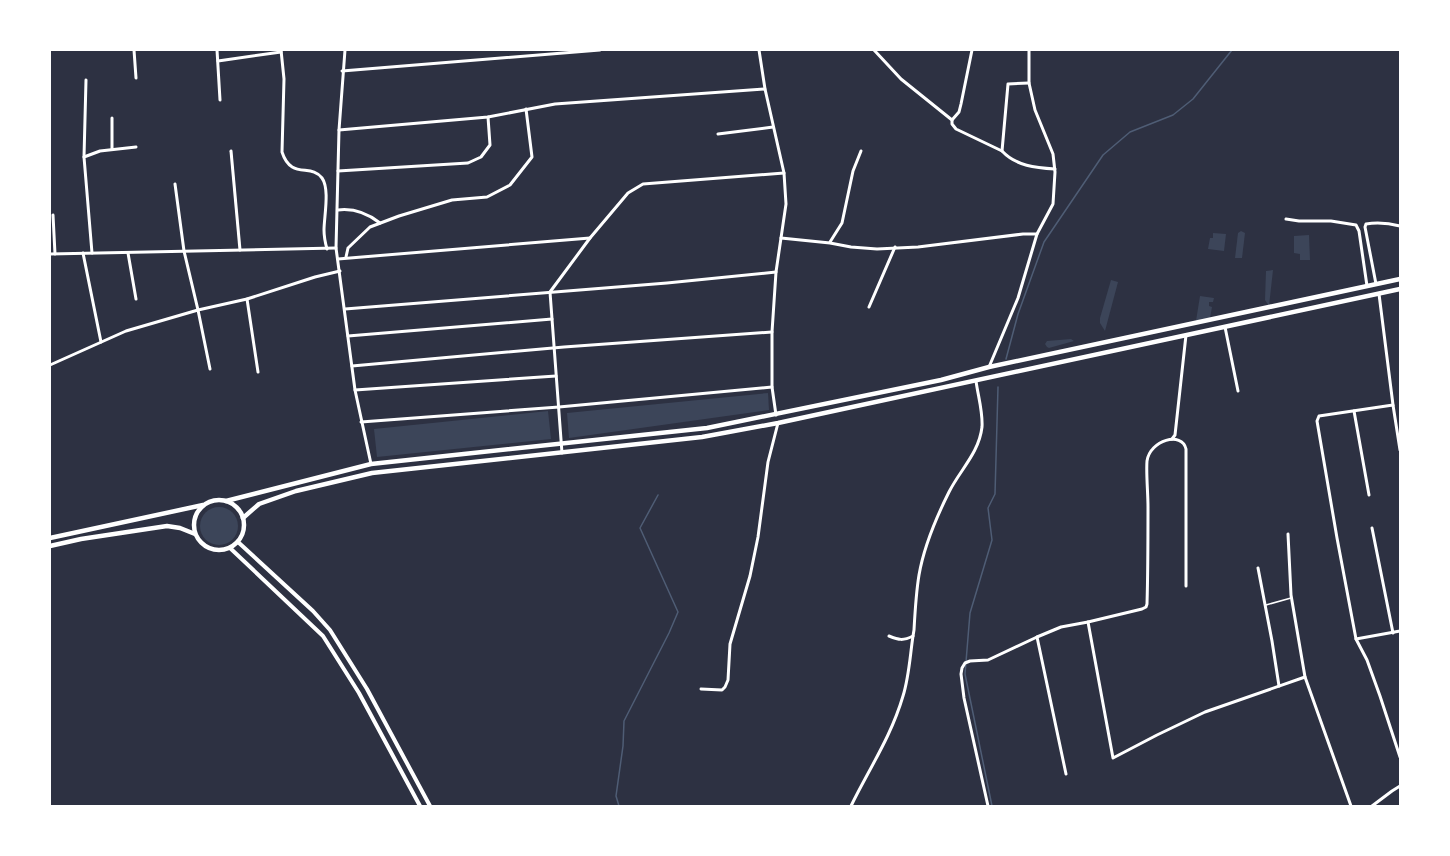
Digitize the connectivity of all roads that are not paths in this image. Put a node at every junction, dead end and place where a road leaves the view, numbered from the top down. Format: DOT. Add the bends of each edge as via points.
graph roads {
  1 [pos="134,50"];
  2 [pos="218,50"];
  3 [pos="345,50"];
  4 [pos="534,50"];
  5 [pos="600,50"];
  6 [pos="759,50"];
  7 [pos="874,50"];
  8 [pos="972,50"];
  9 [pos="1029,50"];
  10 [pos="281,51"];
  11 [pos="535,54"];
  12 [pos="218,61"];
  13 [pos="342,71"];
  14 [pos="136,78"];
  15 [pos="86,80"];
  16 [pos="1029,83"];
  17 [pos="765,89"];
  18 [pos="220,100"];
  19 [pos="526,109"];
  20 [pos="488,117"];
  21 [pos="112,118"];
  22 [pos="952,120"];
  23 [pos="773,126"];
  24 [pos="339,130"];
  25 [pos="718,134"];
  26 [pos="136,147"];
  27 [pos="112,150"];
  28 [pos="231,151"];
  29 [pos="861,151"];
  30 [pos="1002,151"];
  31 [pos="84,157"];
  32 [pos="1055,169"];
  33 [pos="338,171"];
  34 [pos="784,173"];
  35 [pos="175,184"];
  36 [pos="337,210"];
  37 [pos="53,215"];
  38 [pos="1286,219"];
  39 [pos="380,223"];
  40 [pos="1401,226"];
  41 [pos="1037,234"];
  42 [pos="590,238"];
  43 [pos="781,238"];
  44 [pos="830,243"];
  45 [pos="895,247"];
  46 [pos="336,248"];
  47 [pos="327,249"];
  48 [pos="240,250"];
  49 [pos="184,251"];
  50 [pos="128,252"];
  51 [pos="83,253"];
  52 [pos="92,253"];
  53 [pos="50,254"];
  54 [pos="55,254"];
  55 [pos="346,257"];
  56 [pos="338,259"];
  57 [pos="340,271"];
  58 [pos="776,272"];
  59 [pos="1401,279"];
  60 [pos="1376,284"];
  61 [pos="1367,286"];
  62 [pos="1401,289"];
  63 [pos="550,292"];
  64 [pos="1379,294"];
  65 [pos="136,299"];
  66 [pos="247,299"];
  67 [pos="869,307"];
  68 [pos="345,309"];
  69 [pos="198,310"];
  70 [pos="552,319"];
  71 [pos="1225,327"];
  72 [pos="772,332"];
  73 [pos="1186,335"];
  74 [pos="348,336"];
  75 [pos="101,342"];
  76 [pos="554,348"];
  77 [pos="50,365"];
  78 [pos="352,366"];
  79 [pos="989,367"];
  80 [pos="210,369"];
  81 [pos="258,372"];
  82 [pos="556,376"];
  83 [pos="976,381"];
  84 [pos="772,387"];
  85 [pos="355,390"];
  86 [pos="1238,391"];
  87 [pos="1392,405"];
  88 [pos="559,406"];
  89 [pos="1354,410"];
  90 [pos="776,415"];
  91 [pos="361,422"];
  92 [pos="778,423"];
  93 [pos="1172,439"];
  94 [pos="561,443"];
  95 [pos="1401,450"];
  96 [pos="562,453"];
  97 [pos="371,464"];
  98 [pos="1369,495"];
  99 [pos="226,501"];
  100 [pos="203,505"];
  101 [pos="243,518"];
  102 [pos="1372,528"];
  103 [pos="195,534"];
  104 [pos="1288,534"];
  105 [pos="50,538"];
  106 [pos="238,542"];
  107 [pos="50,546"];
  108 [pos="230,548"];
  109 [pos="1258,568"];
  110 [pos="1186,586"];
  111 [pos="1292,598"];
  112 [pos="1266,605"];
  113 [pos="1088,622"];
  114 [pos="1401,631"];
  115 [pos="1393,633"];
  116 [pos="889,636"];
  117 [pos="913,636"];
  118 [pos="1037,637"];
  119 [pos="1356,639"];
  120 [pos="1305,677"];
  121 [pos="1279,686"];
  122 [pos="701,689"];
  123 [pos="1401,757"];
  124 [pos="1065,774"];
  125 [pos="1401,786"];
  126 [pos="420,807"];
  127 [pos="430,807"];
  128 [pos="851,807"];
  129 [pos="988,807"];
  130 [pos="1351,807"];
  131 [pos="1372,807"];
  1 -- 14 [label="street"];
  2 -- 12 [label="street"];
  3 -- 13 [label="street"];
  4 -- 11 [label="street"];
  5 -- 11 [label="street"];
  6 -- 17 [label="street"];
  7 -- 22 [label="street" via="901,79"];
  8 -- 22 [label="street" via="962,104"];
  9 -- 16 [label="street"];
  10 -- 12 [label="street"];
  10 -- 47 [label="street" via="282,152 293,168 315,173 326,185 323,233"];
  11 -- 13 [label="street"];
  12 -- 18 [label="street"];
  13 -- 24 [label="street"];
  15 -- 31 [label="street"];
  16 -- 30 [label="street" via="1008,84"];
  16 -- 32 [label="street"];
  17 -- 19 [label="street"];
  17 -- 23 [label="street"];
  19 -- 20 [label="street"];
  19 -- 39 [label="street" via="532,157 510,185 487,197 452,200"];
  20 -- 24 [label="street"];
  20 -- 33 [label="street" via="490,145 481,157 468,163"];
  21 -- 27 [label="street"];
  22 -- 30 [label="street" via="956,129"];
  23 -- 25 [label="street"];
  23 -- 34 [label="street"];
  24 -- 33 [label="street"];
  26 -- 27 [label="street"];
  27 -- 31 [label="street"];
  28 -- 48 [label="street"];
  29 -- 44 [label="street" via="842,223"];
  30 -- 32 [label="street" via="1019,163"];
  31 -- 52 [label="street"];
  32 -- 41 [label="street" via="1053,204"];
  33 -- 36 [label="street"];
  34 -- 42 [label="street" via="642,184 628,193"];
  34 -- 43 [label="street" via="786,204"];
  35 -- 49 [label="street"];
  36 -- 39 [label="street" via="360,211"];
  36 -- 46 [label="street"];
  37 -- 54 [label="street"];
  38 -- 61 [label="street" via="1356,225"];
  39 -- 55 [label="street" via="370,226 348,248"];
  40 -- 60 [label="street" via="1366,224"];
  41 -- 45 [label="street"];
  41 -- 79 [label="street" via="1018,298"];
  42 -- 55 [label="street"];
  42 -- 63 [label="street"];
  43 -- 44 [label="street"];
  43 -- 58 [label="street"];
  44 -- 45 [label="street" via="877,249"];
  45 -- 67 [label="street"];
  46 -- 47 [label="street"];
  46 -- 56 [label="street"];
  47 -- 48 [label="street"];
  48 -- 49 [label="street"];
  49 -- 50 [label="street"];
  49 -- 69 [label="street"];
  50 -- 52 [label="street"];
  50 -- 65 [label="street"];
  51 -- 52 [label="street"];
  51 -- 54 [label="street"];
  51 -- 75 [label="street"];
  53 -- 54 [label="street"];
  55 -- 56 [label="street"];
  56 -- 57 [label="street"];
  57 -- 66 [label="street"];
  57 -- 68 [label="street"];
  58 -- 63 [label="street"];
  58 -- 72 [label="street"];
  59 -- 60 [label="main road"];
  60 -- 61 [label="main road"];
  61 -- 79 [label="main road"];
  62 -- 64 [label="main road"];
  63 -- 68 [label="street"];
  63 -- 70 [label="street"];
  64 -- 71 [label="main road"];
  64 -- 87 [label="street"];
  66 -- 69 [label="street"];
  66 -- 81 [label="street"];
  68 -- 74 [label="street"];
  69 -- 75 [label="street"];
  69 -- 80 [label="street"];
  70 -- 74 [label="street"];
  70 -- 76 [label="street"];
  71 -- 73 [label="main road"];
  71 -- 86 [label="street"];
  72 -- 76 [label="street"];
  72 -- 84 [label="street"];
  73 -- 83 [label="main road"];
  73 -- 93 [label="street"];
  74 -- 78 [label="street"];
  75 -- 77 [label="street"];
  76 -- 78 [label="street"];
  76 -- 82 [label="street"];
  78 -- 85 [label="street"];
  79 -- 90 [label="main road"];
  82 -- 85 [label="street"];
  82 -- 88 [label="street"];
  83 -- 92 [label="main road"];
  83 -- 117 [label="street" via="982,425 979,440 950,490 926,545"];
  84 -- 88 [label="street"];
  84 -- 90 [label="street"];
  85 -- 91 [label="street"];
  87 -- 89 [label="street"];
  87 -- 95 [label="street"];
  88 -- 91 [label="street"];
  88 -- 94 [label="street"];
  89 -- 98 [label="street"];
  89 -- 119 [label="street" via="1319,416 1317,421"];
  90 -- 94 [label="main road" via="707,428"];
  91 -- 97 [label="street"];
  92 -- 96 [label="main road" via="710,436"];
  92 -- 122 [label="street" via="750,576 730,644 728,680 722,690"];
  93 -- 110 [label="street" via="1185,444 1186,449"];
  93 -- 113 [label="street" via="1152,448 1147,460 1146,607"];
  94 -- 96 [label="street"];
  94 -- 97 [label="main road"];
  96 -- 101 [label="main road" via="372,473 296,491 253,508"];
  97 -- 99 [label="main road"];
  99 -- 100 [label="main road" via="218,499"];
  99 -- 101 [label="main road" via="234,504"];
  100 -- 103 [label="main road" via="194,518"];
  100 -- 105 [label="main road"];
  101 -- 106 [label="main road"];
  102 -- 115 [label="street"];
  103 -- 107 [label="main road" via="167,526"];
  103 -- 108 [label="main road" via="212,549"];
  104 -- 111 [label="street"];
  106 -- 108 [label="main road"];
  106 -- 127 [label="main road" via="330,630 367,689"];
  108 -- 126 [label="main road" via="323,636 359,693"];
  109 -- 112 [label="street"];
  111 -- 112 [label="lane"];
  111 -- 120 [label="street"];
  112 -- 121 [label="street"];
  113 -- 118 [label="street"];
  113 -- 121 [label="street" via="1113,758 1205,712"];
  114 -- 115 [label="street"];
  115 -- 119 [label="street"];
  116 -- 117 [label="street" via="900,640"];
  117 -- 128 [label="street" via="904,694 882,748"];
  118 -- 124 [label="street"];
  118 -- 129 [label="street" via="988,660 965,663 962,668 964,698"];
  119 -- 123 [label="street"];
  120 -- 121 [label="street"];
  120 -- 130 [label="street"];
  125 -- 131 [label="street"];
}
